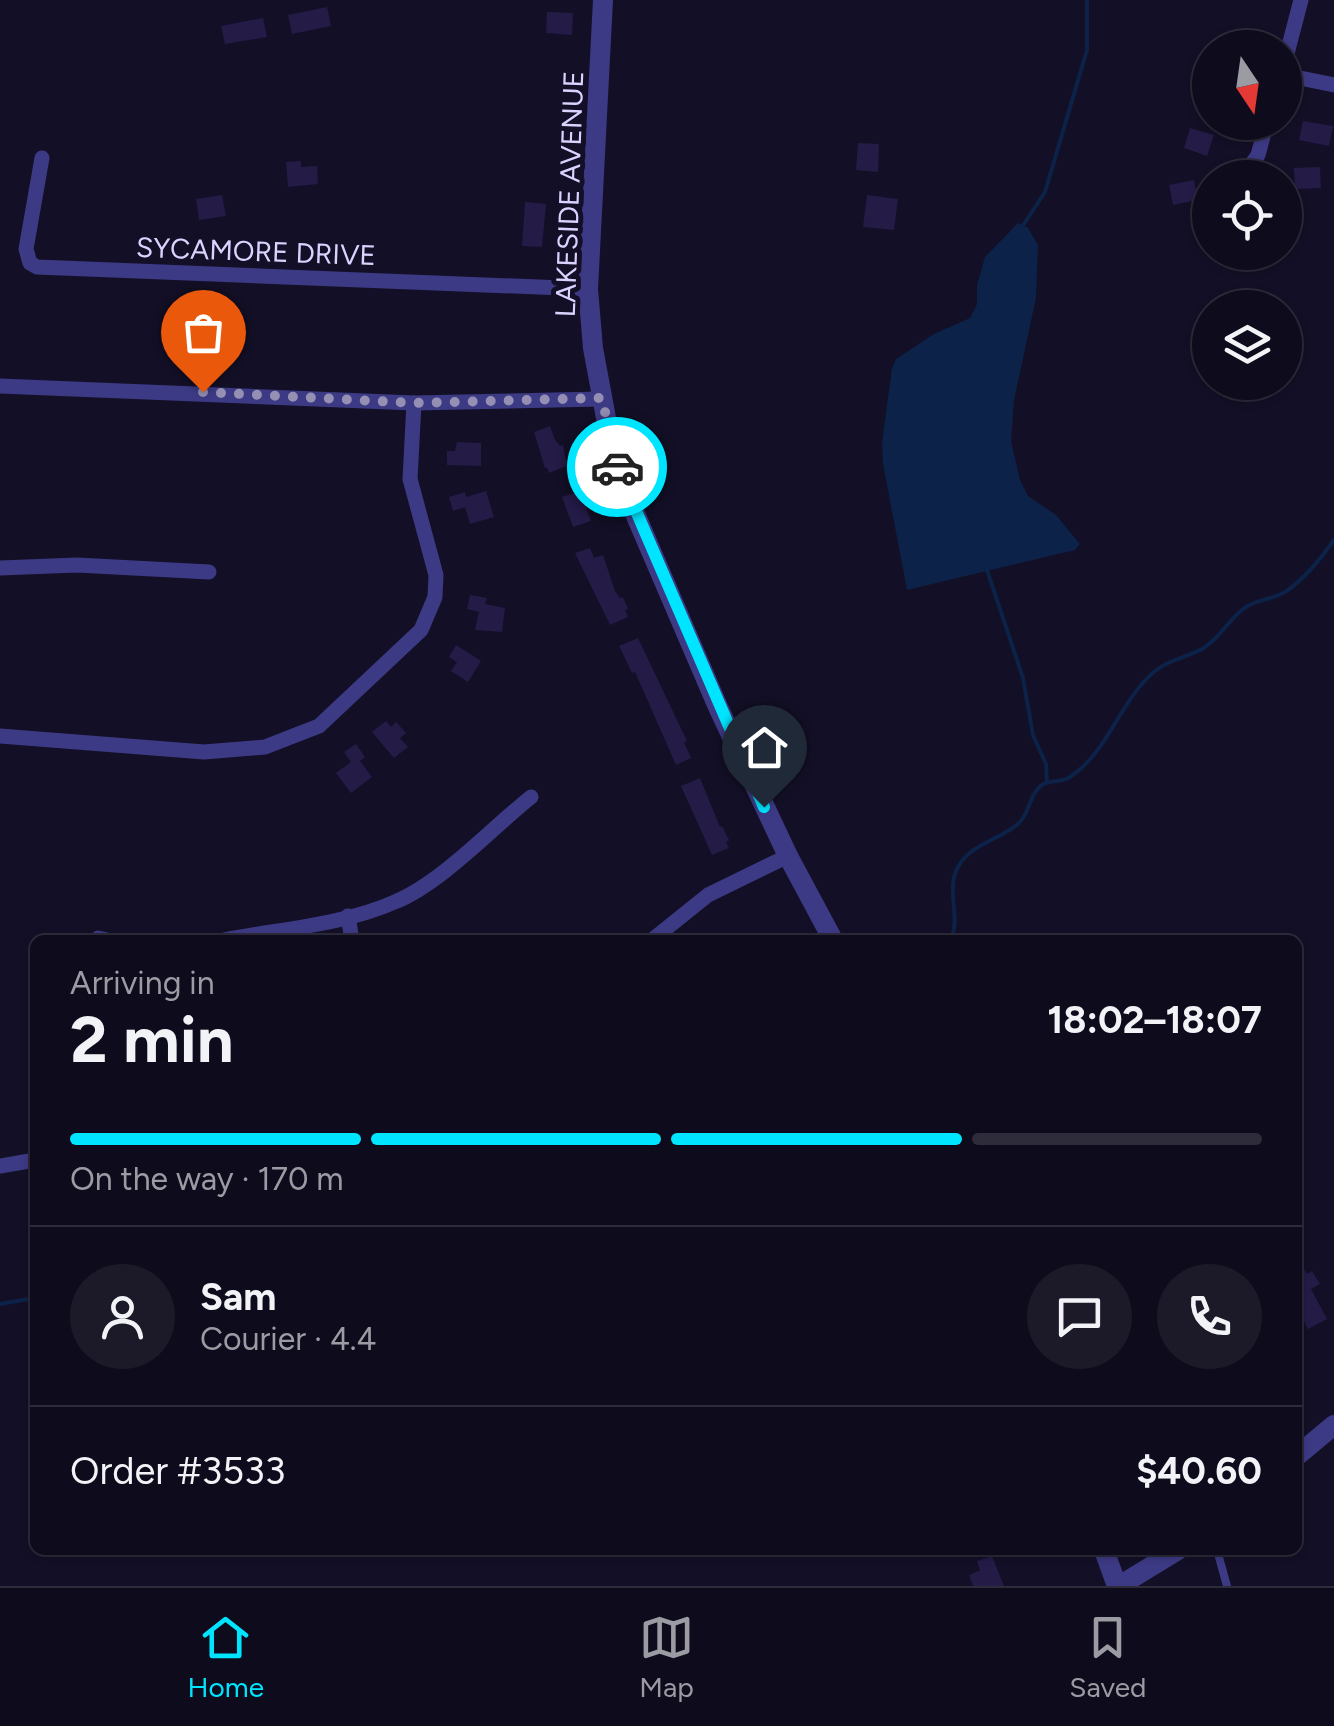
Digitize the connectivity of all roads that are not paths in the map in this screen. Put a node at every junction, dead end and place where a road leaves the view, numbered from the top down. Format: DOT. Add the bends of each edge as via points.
graph roads {
  1 [pos="603,0"];
  2 [pos="1301,0"];
  3 [pos="1293,30"];
  4 [pos="1302,78"];
  5 [pos="1334,85"];
  6 [pos="42,158"];
  7 [pos="588,289"];
  8 [pos="0,386"];
  9 [pos="602,398"];
  10 [pos="414,403"];
  11 [pos="0,568"];
  12 [pos="209,572"];
  13 [pos="0,736"];
  14 [pos="531,796"];
  15 [pos="788,856"];
  16 [pos="348,916"];
  17 [pos="250,935"];
  18 [pos="351,935"];
  19 [pos="658,935"];
  20 [pos="830,935"];
  21 [pos="30,1161"];
  22 [pos="0,1166"];
  23 [pos="1334,1425"];
  24 [pos="1302,1452"];
  25 [pos="1106,1555"];
  26 [pos="1170,1555"];
  27 [pos="1218,1555"];
  28 [pos="1120,1586"];
  29 [pos="1227,1586"];
  1 -- 7 [label="street, LAKESIDE AVENUE"];
  2 -- 3 [label="street"];
  4 -- 5 [label="street"];
  6 -- 7 [label="street, SYCAMORE DRIVE" via="26,250 37,267"];
  7 -- 9 [label="street, LAKESIDE AVENUE"];
  8 -- 10 [label="street"];
  9 -- 10 [label="street"];
  9 -- 15 [label="street, LAKESIDE AVENUE" via="610,445 636,516"];
  10 -- 13 [label="street" via="410,479 436,575 435,597 422,630 319,726 265,748 204,752"];
  11 -- 12 [label="street"];
  14 -- 16 [label="street" via="422,888"];
  15 -- 19 [label="street" via="708,895"];
  15 -- 20 [label="street, LAKESIDE AVENUE"];
  16 -- 17 [label="street"];
  16 -- 18 [label="street"];
  21 -- 22 [label="street"];
  23 -- 24 [label="street"];
  25 -- 28 [label="street"];
  26 -- 28 [label="street"];
  27 -- 29 [label="lane"];
}
